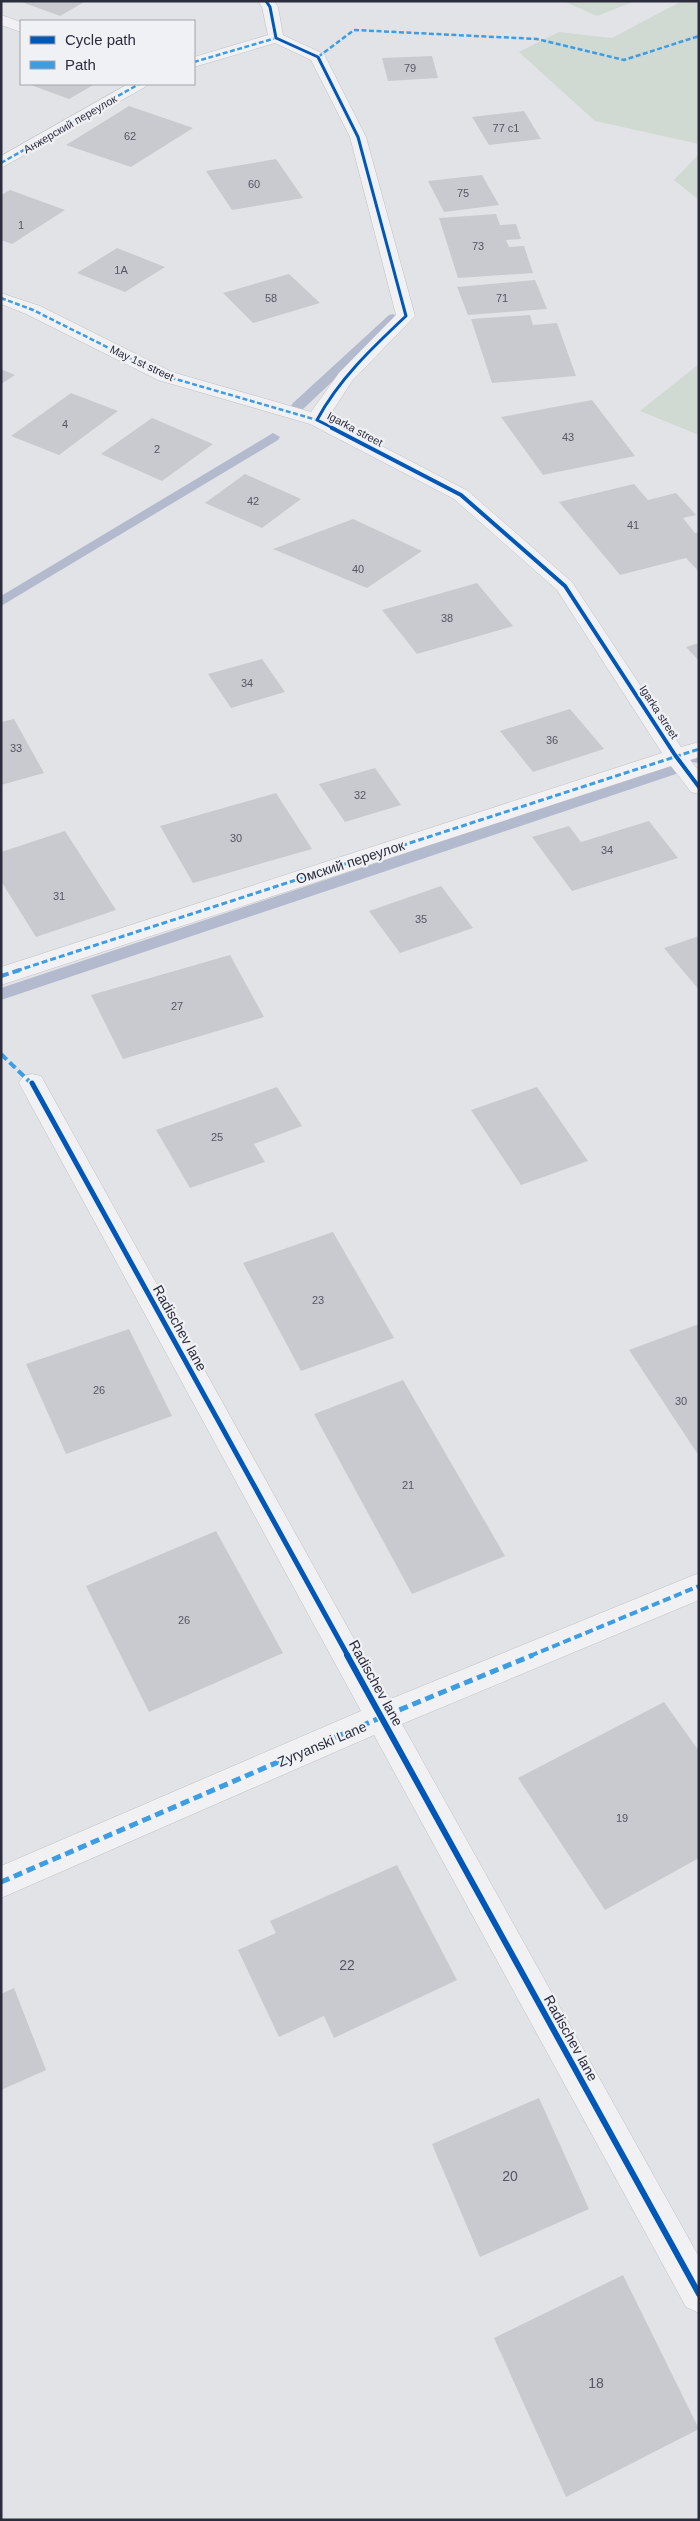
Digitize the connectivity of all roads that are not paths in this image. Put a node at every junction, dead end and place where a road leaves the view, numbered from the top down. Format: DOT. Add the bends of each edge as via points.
graph roads {
  1 [pos="266,1"];
  2 [pos="1,20"];
  3 [pos="20,27"];
  4 [pos="276,38"];
  5 [pos="195,62"];
  6 [pos="137,85"];
  7 [pos="1,164"];
  8 [pos="1,298"];
  9 [pos="318,420"];
  10 [pos="699,749"];
  11 [pos="675,755"];
  12 [pos="699,787"];
  13 [pos="1,976"];
  14 [pos="32,1083"];
  15 [pos="699,1586"];
  16 [pos="382,1717"];
  17 [pos="1,1882"];
  18 [pos="699,2294"];
  1 -- 4 [label="street" via="270,6"];
  2 -- 3 [label="street"];
  4 -- 5 [label="street"];
  4 -- 9 [label="street, Igarka street" via="318,57 358,137 406,316 355,366 328,398"];
  6 -- 7 [label="street, Анжерский переулок"];
  8 -- 9 [label="street, May 1st street" via="33,310 165,376"];
  9 -- 11 [label="street, Igarka street" via="461,496 566,586"];
  10 -- 11 [label="street, Омский переулок"];
  11 -- 12 [label="street, Igarka street"];
  11 -- 13 [label="street, Омский переулок"];
  14 -- 16 [label="street, Radischev lane"];
  15 -- 16 [label="street, Zyryanski Lane"];
  16 -- 17 [label="street, Zyryanski Lane"];
  16 -- 18 [label="street, Radischev lane"];
}
